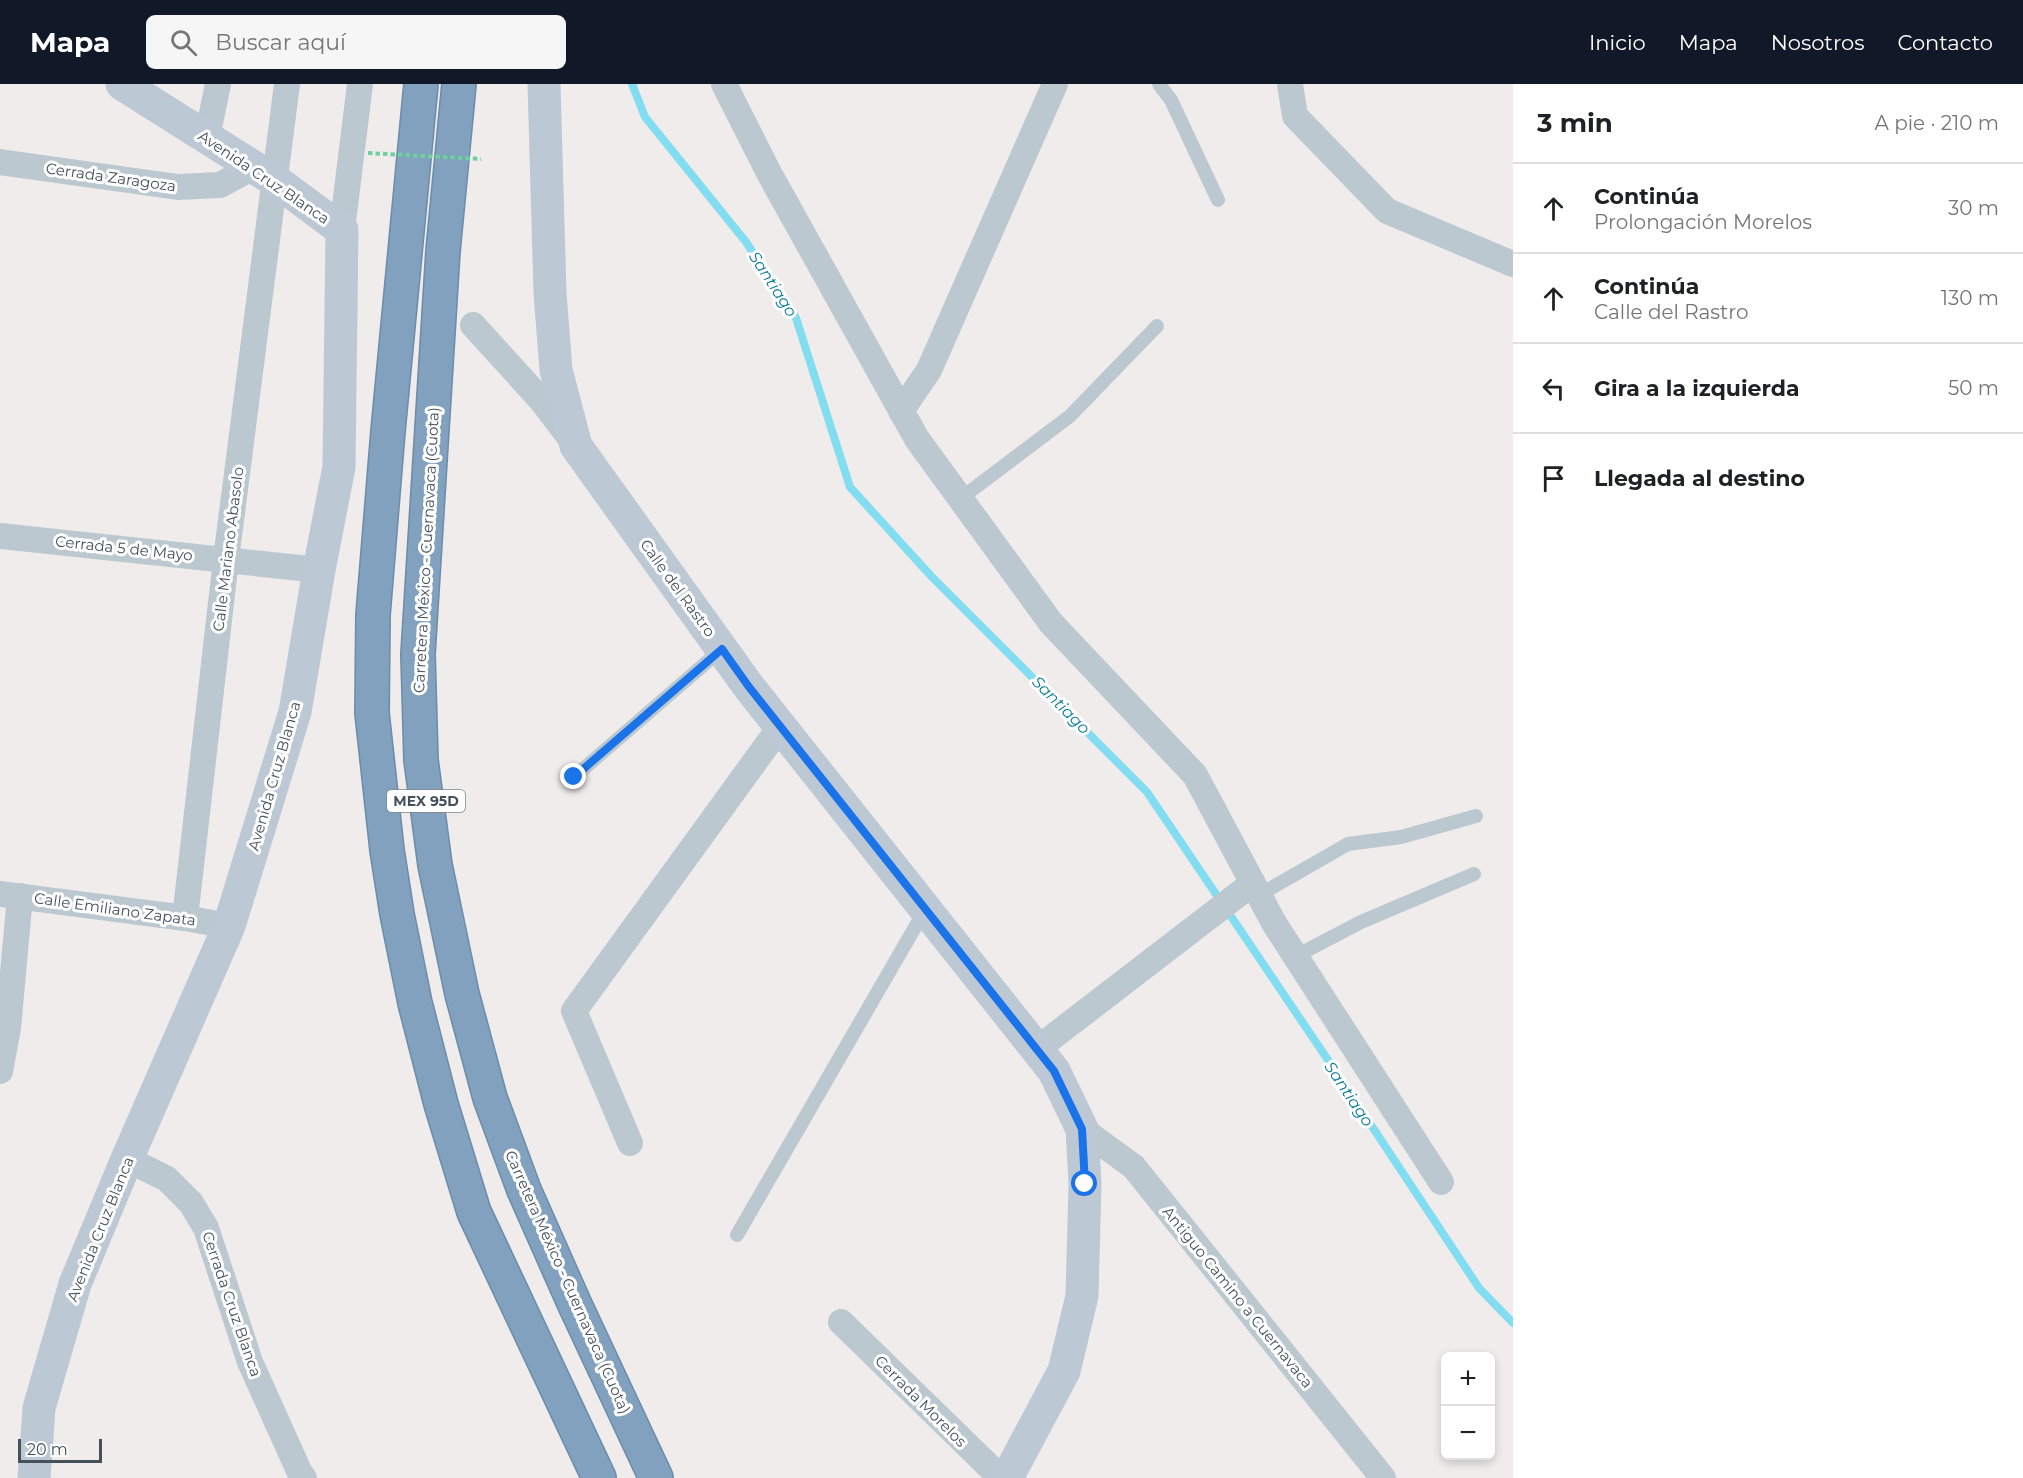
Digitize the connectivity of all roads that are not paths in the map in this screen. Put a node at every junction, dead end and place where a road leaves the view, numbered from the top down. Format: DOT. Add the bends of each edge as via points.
graph roads {
  1 [pos="122,84"];
  2 [pos="218,84"];
  3 [pos="287,84"];
  4 [pos="360,84"];
  5 [pos="421,84"];
  6 [pos="459,84"];
  7 [pos="544,84"];
  8 [pos="723,84"];
  9 [pos="1055,84"];
  10 [pos="1160,84"];
  11 [pos="1290,84"];
  12 [pos="207,138"];
  13 [pos="0,162"];
  14 [pos="265,174"];
  15 [pos="1218,200"];
  16 [pos="342,230"];
  17 [pos="1513,264"];
  18 [pos="473,325"];
  19 [pos="1157,326"];
  20 [pos="901,411"];
  21 [pos="576,446"];
  22 [pos="960,499"];
  23 [pos="0,536"];
  24 [pos="226,559"];
  25 [pos="318,570"];
  26 [pos="722,649"];
  27 [pos="780,727"];
  28 [pos="574,777"];
  29 [pos="1476,816"];
  30 [pos="1474,874"];
  31 [pos="1253,889"];
  32 [pos="10,895"];
  33 [pos="926,910"];
  34 [pos="185,918"];
  35 [pos="229,926"];
  36 [pos="1296,956"];
  37 [pos="1045,1060"];
  38 [pos="0,1071"];
  39 [pos="1082,1129"];
  40 [pos="630,1143"];
  41 [pos="127,1159"];
  42 [pos="1441,1182"];
  43 [pos="737,1235"];
  44 [pos="841,1322"];
  45 [pos="34,1478"];
  46 [pos="304,1478"];
  47 [pos="599,1478"];
  48 [pos="656,1478"];
  49 [pos="1001,1478"];
  50 [pos="1007,1478"];
  51 [pos="1383,1478"];
  1 -- 12 [label="main road, Avenida Cruz Blanca"];
  2 -- 12 [label="street"];
  3 -- 14 [label="street, Calle Mariano Abasolo"];
  4 -- 16 [label="street"];
  5 -- 47 [label="highway, MEX 95D" via="373,615 372,713 387,850 415,1003 474,1212"];
  6 -- 48 [label="highway, Carretera México - Cuernavaca (Cuota) / MEX 95D" via="443,251 418,654 421,760 435,865 462,994 498,1118 533,1211"];
  7 -- 21 [label="main road, Calle del Rastro" via="556,370"];
  8 -- 20 [label="street"];
  9 -- 20 [label="street" via="929,370"];
  10 -- 15 [label="lane"];
  11 -- 17 [label="street" via="1295,116 1387,211"];
  12 -- 14 [label="main road, Avenida Cruz Blanca"];
  13 -- 14 [label="street, Cerrada Zaragoza" via="178,187 219,185"];
  14 -- 16 [label="main road, Avenida Cruz Blanca"];
  14 -- 24 [label="street, Calle Mariano Abasolo"];
  16 -- 25 [label="main road, Avenida Cruz Blanca" via="339,467"];
  18 -- 21 [label="street" via="542,400"];
  19 -- 22 [label="lane" via="1071,416"];
  20 -- 22 [label="street"];
  21 -- 26 [label="main road, Calle del Rastro"];
  22 -- 31 [label="street" via="1052,623 1195,775"];
  23 -- 24 [label="street, Cerrada 5 de Mayo"];
  24 -- 25 [label="street, Cerrada 5 de Mayo"];
  24 -- 34 [label="street, Calle Mariano Abasolo"];
  25 -- 35 [label="main road, Avenida Cruz Blanca" via="295,712"];
  26 -- 27 [label="main road, Calle del Rastro"];
  26 -- 28 [label="lane"];
  27 -- 33 [label="main road, Calle del Rastro"];
  27 -- 40 [label="street" via="574,1011"];
  29 -- 31 [label="lane" via="1401,837 1348,844"];
  30 -- 36 [label="lane" via="1361,922"];
  31 -- 36 [label="street"];
  31 -- 37 [label="street" via="1212,914"];
  32 -- 34 [label="street, Calle Emiliano Zapata"];
  32 -- 38 [label="street" via="8,1028"];
  33 -- 37 [label="main road, Calle del Rastro"];
  33 -- 43 [label="lane"];
  34 -- 35 [label="street, Calle Emiliano Zapata"];
  35 -- 41 [label="main road, Avenida Cruz Blanca"];
  36 -- 42 [label="street"];
  37 -- 39 [label="main road, Calle del Rastro"];
  39 -- 50 [label="main road" via="1082,1296 1064,1371"];
  39 -- 51 [label="street, Antiguo Camino a Cuernavaca" via="1134,1167"];
  41 -- 45 [label="main road, Avenida Cruz Blanca" via="75,1284 39,1408"];
  41 -- 46 [label="street, Cerrada Cruz Blanca" via="167,1179 191,1203 206,1228 250,1362"];
  44 -- 49 [label="street, Cerrada Morelos"];
}
